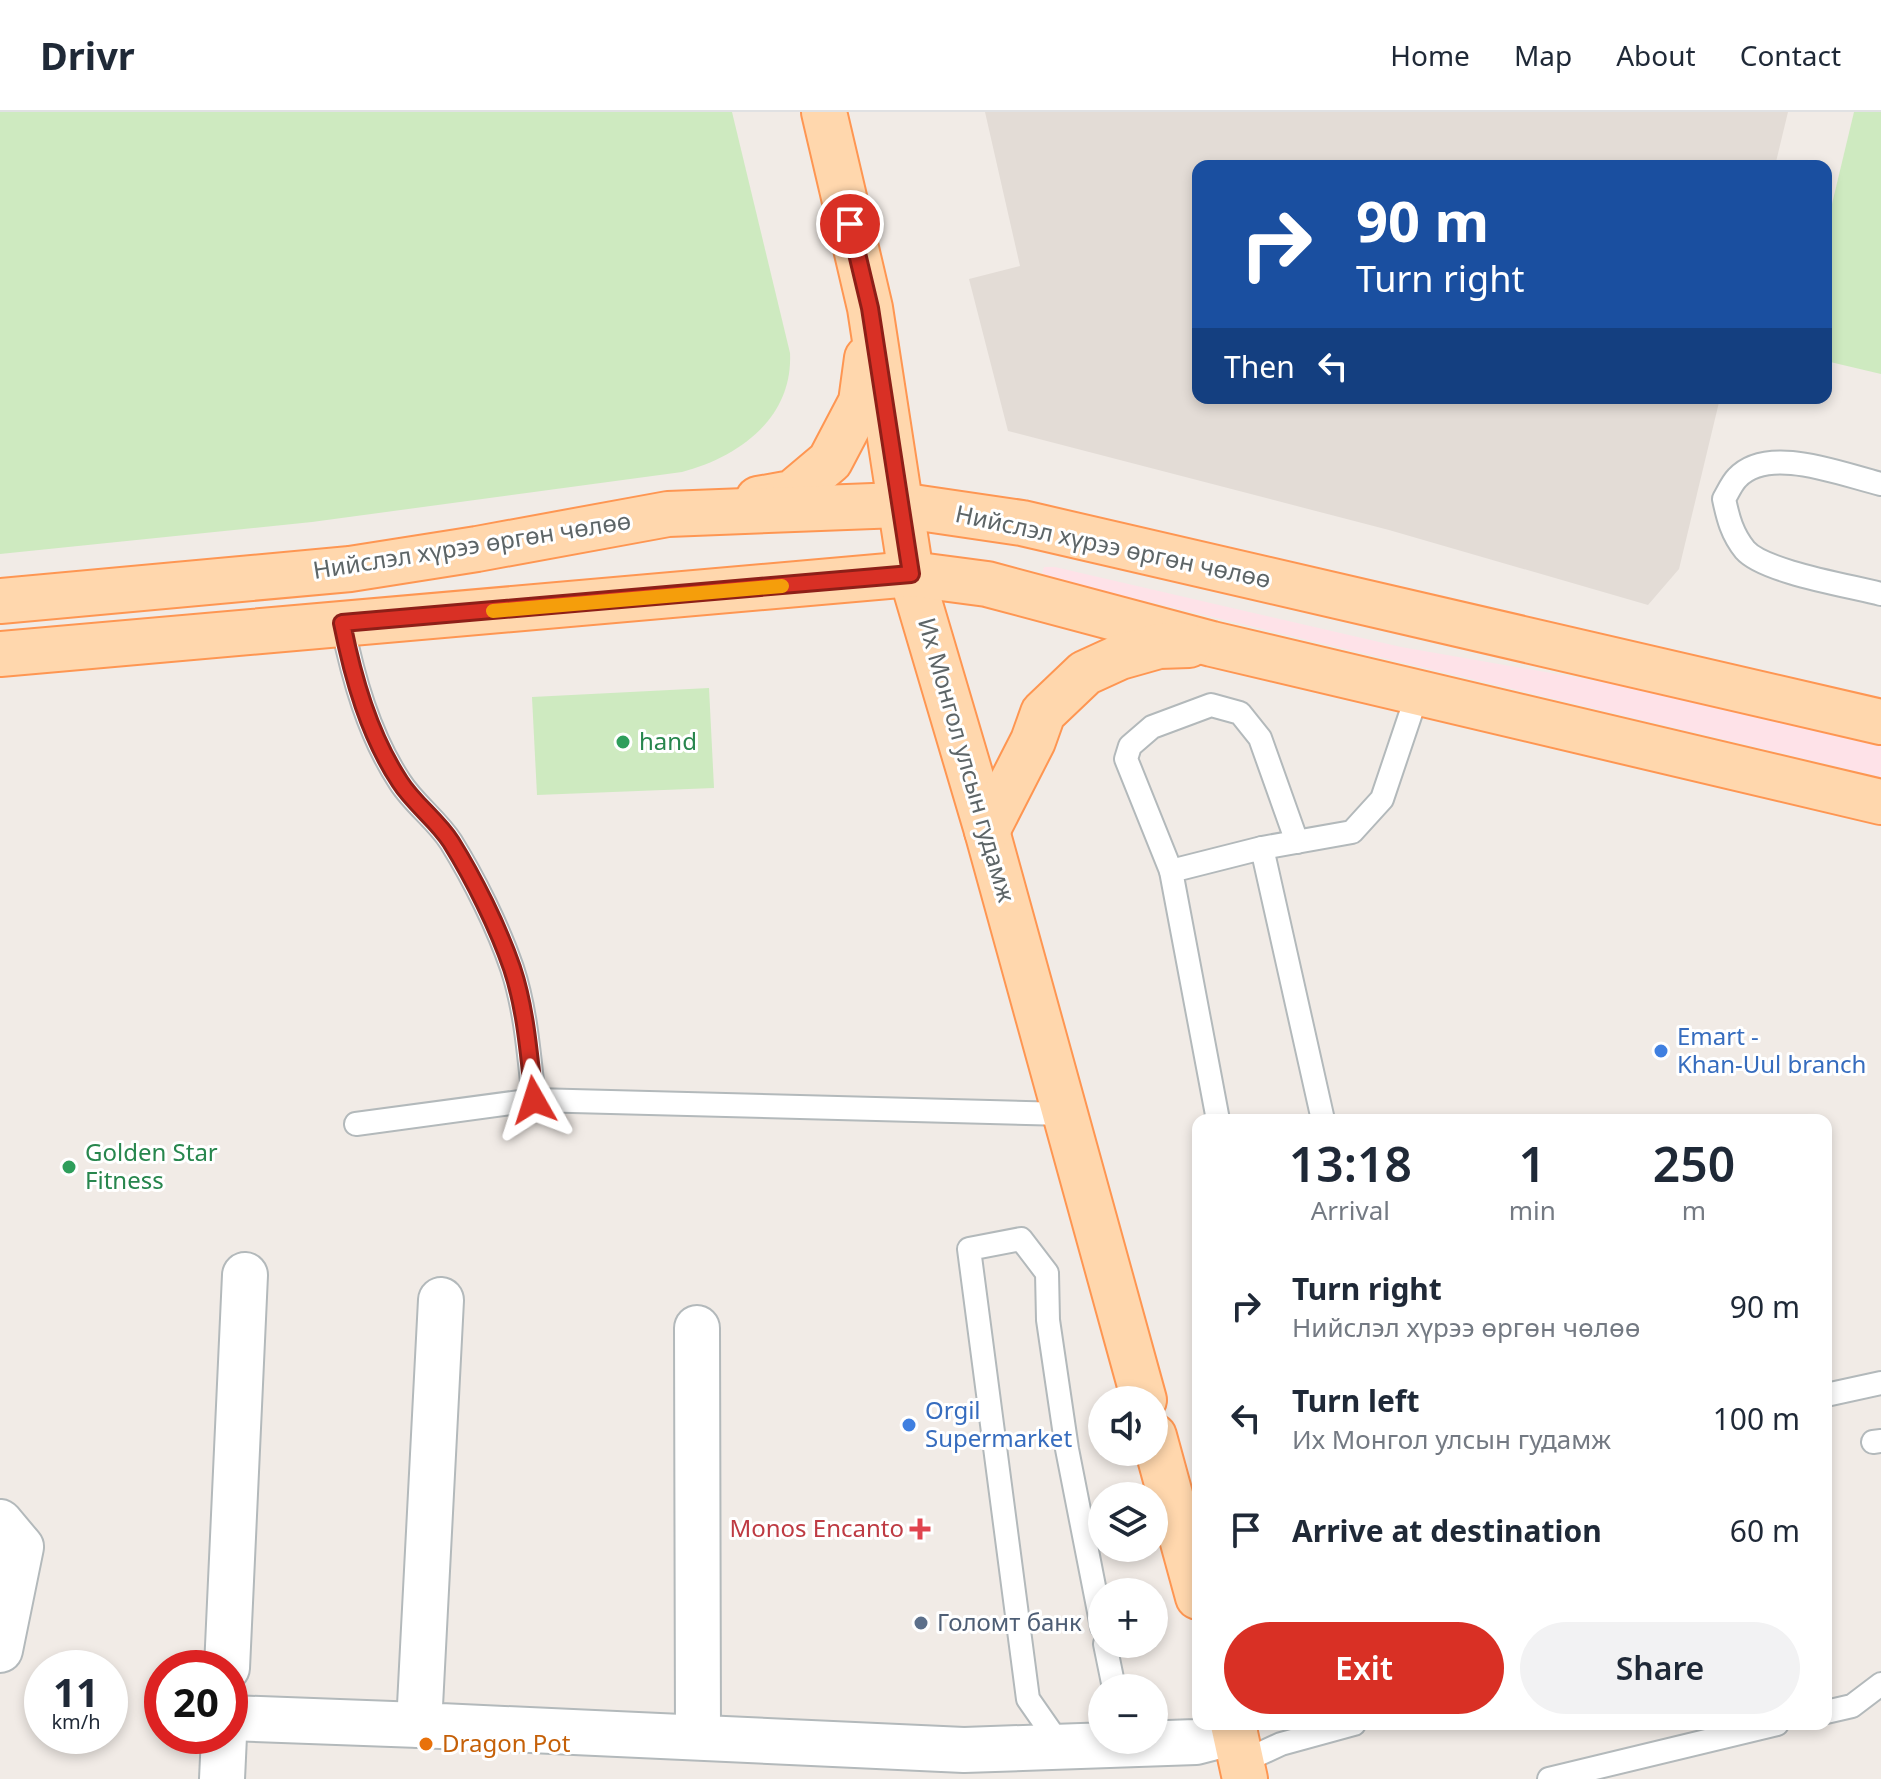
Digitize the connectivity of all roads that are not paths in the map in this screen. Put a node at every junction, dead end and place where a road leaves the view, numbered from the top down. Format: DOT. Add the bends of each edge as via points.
graph roads {
  1 [pos="824,112"];
  2 [pos="870,308"];
  3 [pos="1881,484"];
  4 [pos="899,505"];
  5 [pos="668,514"];
  6 [pos="911,574"];
  7 [pos="1881,594"];
  8 [pos="0,601"];
  9 [pos="342,623"];
  10 [pos="1212,644"];
  11 [pos="0,654"];
  12 [pos="1418,692"];
  13 [pos="1881,722"];
  14 [pos="1881,802"];
  15 [pos="987,831"];
  16 [pos="1297,842"];
  17 [pos="1262,848"];
  18 [pos="1171,871"];
  19 [pos="534,1100"];
  20 [pos="1066,1114"];
  21 [pos="1217,1114"];
  22 [pos="1322,1114"];
  23 [pos="356,1124"];
  24 [pos="245,1275"];
  25 [pos="441,1300"];
  26 [pos="697,1328"];
  27 [pos="1881,1383"];
  28 [pos="1140,1386"];
  29 [pos="1832,1394"];
  30 [pos="1162,1466"];
  31 [pos="0,1522"];
  32 [pos="1192,1575"];
  33 [pos="1092,1578"];
  34 [pos="0,1650"];
  35 [pos="228,1650"];
  36 [pos="1881,1684"];
  37 [pos="1832,1711"];
  38 [pos="248,1719"];
  39 [pos="419,1725"];
  40 [pos="1328,1730"];
  41 [pos="1752,1730"];
  42 [pos="698,1737"];
  43 [pos="1168,1742"];
  44 [pos="1088,1744"];
  45 [pos="1060,1745"];
  46 [pos="1239,1749"];
  47 [pos="223,1754"];
  48 [pos="222,1779"];
  49 [pos="1549,1779"];
  1 -- 2 [label="main road, Их Монгол улсын гудамж"];
  2 -- 4 [label="main road, Их Монгол улсын гудамж"];
  2 -- 5 [label="main road" via="861,402 830,461 792,493"];
  3 -- 7 [label="lane" via="1790,461 1759,464 1738,476 1724,499 1730,526 1747,552 1769,565"];
  4 -- 5 [label="main road, Нийслэл хүрээ өргөн чөлөө"];
  4 -- 6 [label="main road, Их Монгол улсын гудамж"];
  4 -- 13 [label="main road, Нийслэл хүрээ өргөн чөлөө" via="1022,523"];
  5 -- 8 [label="main road, Нийслэл хүрээ өргөн чөлөө" via="350,569"];
  6 -- 9 [label="main road"];
  6 -- 10 [label="main road" via="987,584"];
  6 -- 15 [label="main road, Их Монгол улсын гудамж"];
  9 -- 11 [label="main road"];
  9 -- 19 [label="lane" via="372,730 400,783 450,840 512,968"];
  10 -- 12 [label="main road"];
  10 -- 15 [label="main road" via="1159,646 1085,673 1043,713"];
  12 -- 14 [label="main road"];
  12 -- 16 [label="lane" via="1382,799 1352,832"];
  15 -- 20 [label="main road, Их Монгол улсын гудамж"];
  16 -- 17 [label="lane"];
  16 -- 18 [label="lane" via="1260,738 1240,713 1211,705 1152,727 1130,746 1126,759"];
  17 -- 18 [label="lane"];
  17 -- 22 [label="lane"];
  18 -- 21 [label="lane"];
  19 -- 20 [label="lane"];
  19 -- 23 [label="lane"];
  20 -- 28 [label="main road, Их Монгол улсын гудамж"];
  24 -- 35 [label="street"];
  25 -- 39 [label="street"];
  26 -- 42 [label="street"];
  27 -- 29 [label="lane"];
  30 -- 32 [label="main road"];
  31 -- 34 [label="street" via="21,1547"];
  33 -- 45 [label="lane" via="1067,1449 1048,1320 1047,1273 1021,1239 969,1249 1028,1699"];
  36 -- 37 [label="lane" via="1852,1706"];
  38 -- 39 [label="street"];
  39 -- 42 [label="street"];
  40 -- 46 [label="lane"];
  41 -- 49 [label="lane"];
  42 -- 45 [label="street" via="964,1750"];
  43 -- 46 [label="street"];
  44 -- 45 [label="street"];
  47 -- 48 [label="street"];
}
